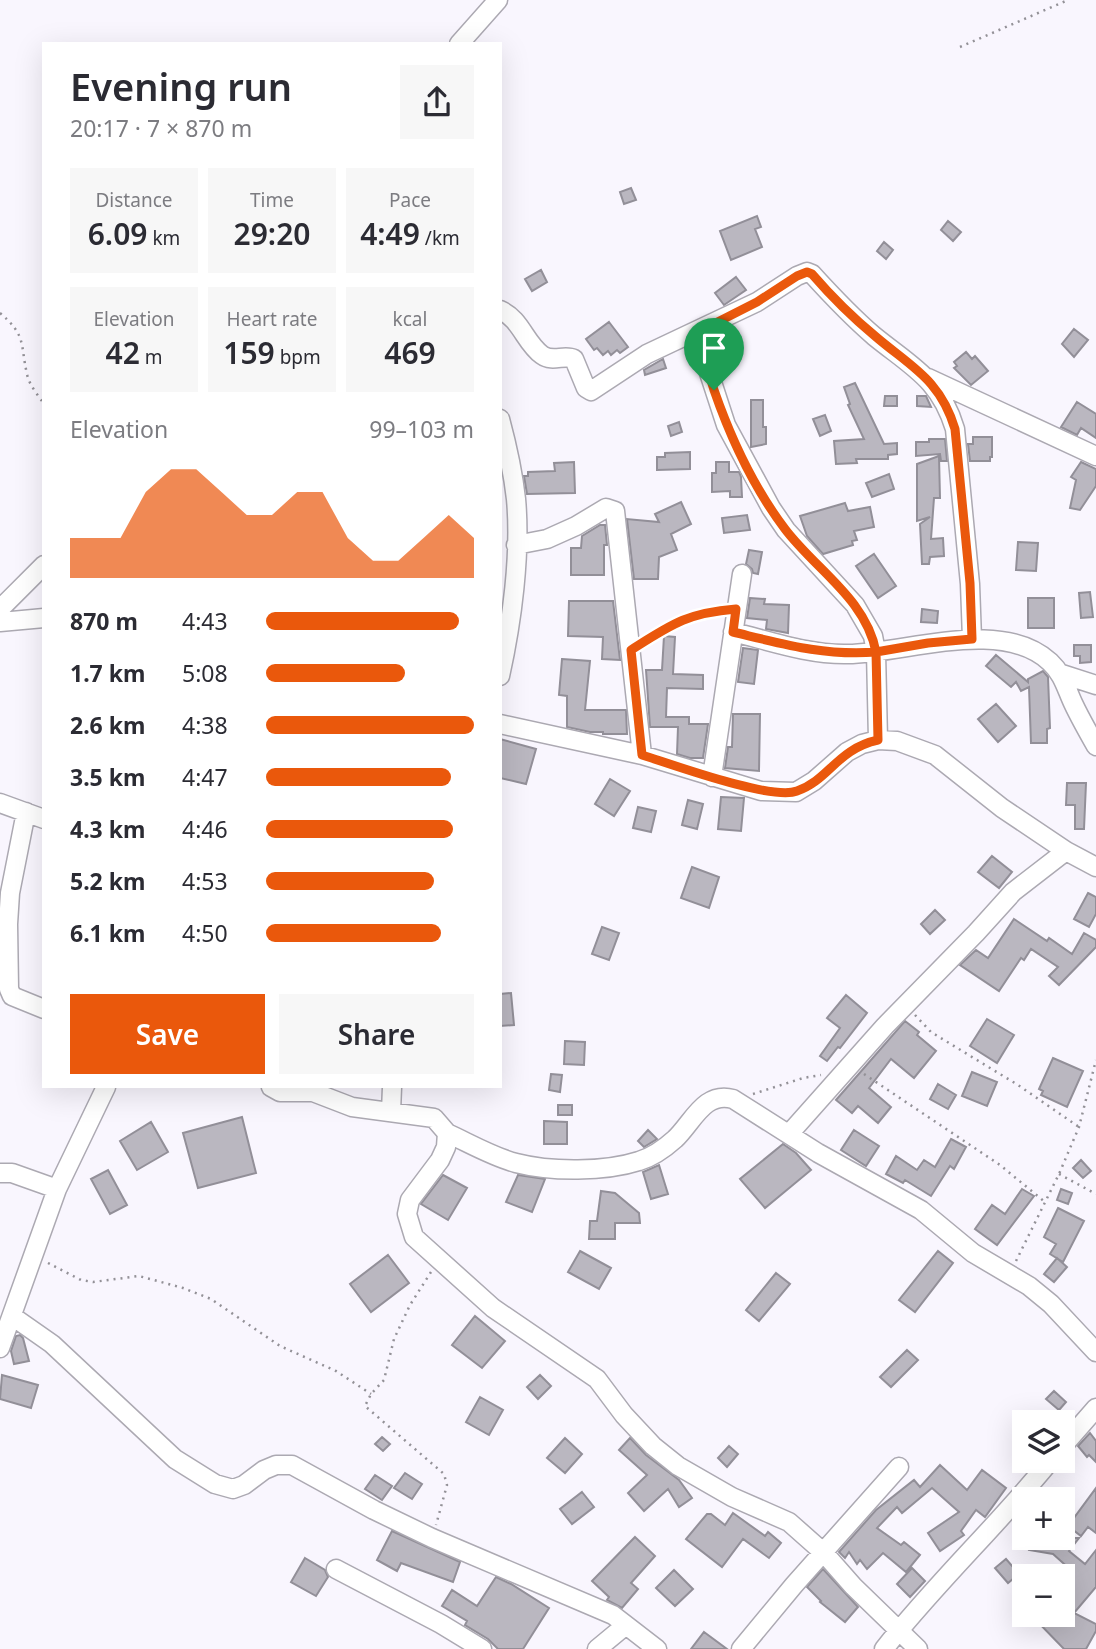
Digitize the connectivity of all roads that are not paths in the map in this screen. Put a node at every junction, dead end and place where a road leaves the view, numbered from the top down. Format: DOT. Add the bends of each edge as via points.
graph roads {
  1 [pos="498,0"];
  2 [pos="461,42"];
  3 [pos="502,311"];
  4 [pos="696,333"];
  5 [pos="928,378"];
  6 [pos="502,429"];
  7 [pos="1096,456"];
  8 [pos="516,545"];
  9 [pos="42,567"];
  10 [pos="742,574"];
  11 [pos="0,609"];
  12 [pos="42,618"];
  13 [pos="0,622"];
  14 [pos="733,632"];
  15 [pos="972,639"];
  16 [pos="876,652"];
  17 [pos="502,664"];
  18 [pos="1062,674"];
  19 [pos="1096,685"];
  20 [pos="502,723"];
  21 [pos="878,740"];
  22 [pos="1096,746"];
  23 [pos="642,755"];
  24 [pos="712,777"];
  25 [pos="0,803"];
  26 [pos="26,812"];
  27 [pos="42,818"];
  28 [pos="1066,851"];
  29 [pos="1096,867"];
  30 [pos="6,996"];
  31 [pos="42,1008"];
  32 [pos="106,1088"];
  33 [pos="273,1088"];
  34 [pos="392,1088"];
  35 [pos="391,1111"];
  36 [pos="447,1133"];
  37 [pos="789,1134"];
  38 [pos="0,1174"];
  39 [pos="57,1189"];
  40 [pos="12,1315"];
  41 [pos="0,1348"];
  42 [pos="1096,1352"];
  43 [pos="1096,1408"];
  44 [pos="1075,1432"];
  45 [pos="899,1467"];
  46 [pos="1039,1473"];
  47 [pos="824,1553"];
  48 [pos="336,1569"];
  49 [pos="626,1625"];
  50 [pos="899,1630"];
  51 [pos="482,1649"];
  52 [pos="597,1649"];
  53 [pos="657,1649"];
  54 [pos="741,1649"];
  55 [pos="884,1649"];
  56 [pos="918,1649"];
  1 -- 2 [label="street"];
  3 -- 4 [label="street" via="541,355 574,359 588,391 647,354"];
  4 -- 5 [label="street" via="807,272 874,336"];
  4 -- 16 [label="street" via="726,425 760,488 786,530 855,604"];
  5 -- 7 [label="street"];
  5 -- 15 [label="street" via="948,407 955,429"];
  6 -- 8 [label="street" via="516,499"];
  8 -- 17 [label="street"];
  8 -- 23 [label="street" via="547,539 598,512 613,508 618,516"];
  9 -- 11 [label="street"];
  10 -- 14 [label="street"];
  12 -- 13 [label="street"];
  14 -- 16 [label="street" via="811,651"];
  14 -- 24 [label="street"];
  15 -- 16 [label="street"];
  15 -- 18 [label="street" via="1024,646 1041,654"];
  16 -- 21 [label="street"];
  18 -- 19 [label="street"];
  18 -- 22 [label="street"];
  20 -- 23 [label="street"];
  21 -- 24 [label="street" via="847,752 796,792 761,791"];
  21 -- 28 [label="street" via="897,741 935,755"];
  23 -- 24 [label="street"];
  25 -- 26 [label="street"];
  26 -- 27 [label="street"];
  26 -- 30 [label="street" via="10,893"];
  28 -- 29 [label="street"];
  28 -- 37 [label="street" via="1013,892 846,1067"];
  30 -- 31 [label="street"];
  32 -- 39 [label="street"];
  33 -- 35 [label="street" via="313,1092 352,1107"];
  34 -- 35 [label="street"];
  35 -- 36 [label="street" via="434,1118"];
  36 -- 37 [label="street" via="516,1163 578,1170 613,1167 659,1152 712,1099 726,1097"];
  36 -- 47 [label="street" via="443,1153 410,1200 407,1214 414,1237 493,1308 597,1379 638,1430 678,1466 789,1522"];
  37 -- 42 [label="street" via="911,1203 973,1253 1010,1273 1051,1304"];
  38 -- 39 [label="street" via="12,1173"];
  39 -- 40 [label="street"];
  40 -- 41 [label="street"];
  40 -- 49 [label="street" via="52,1344 175,1459 215,1484 233,1489 276,1465 292,1465 432,1538 594,1606"];
  43 -- 44 [label="street"];
  45 -- 47 [label="street"];
  46 -- 50 [label="street"];
  47 -- 50 [label="street"];
  47 -- 54 [label="street"];
  48 -- 51 [label="street"];
  49 -- 52 [label="street"];
  49 -- 53 [label="street"];
  50 -- 55 [label="street"];
  50 -- 56 [label="street"];
}
